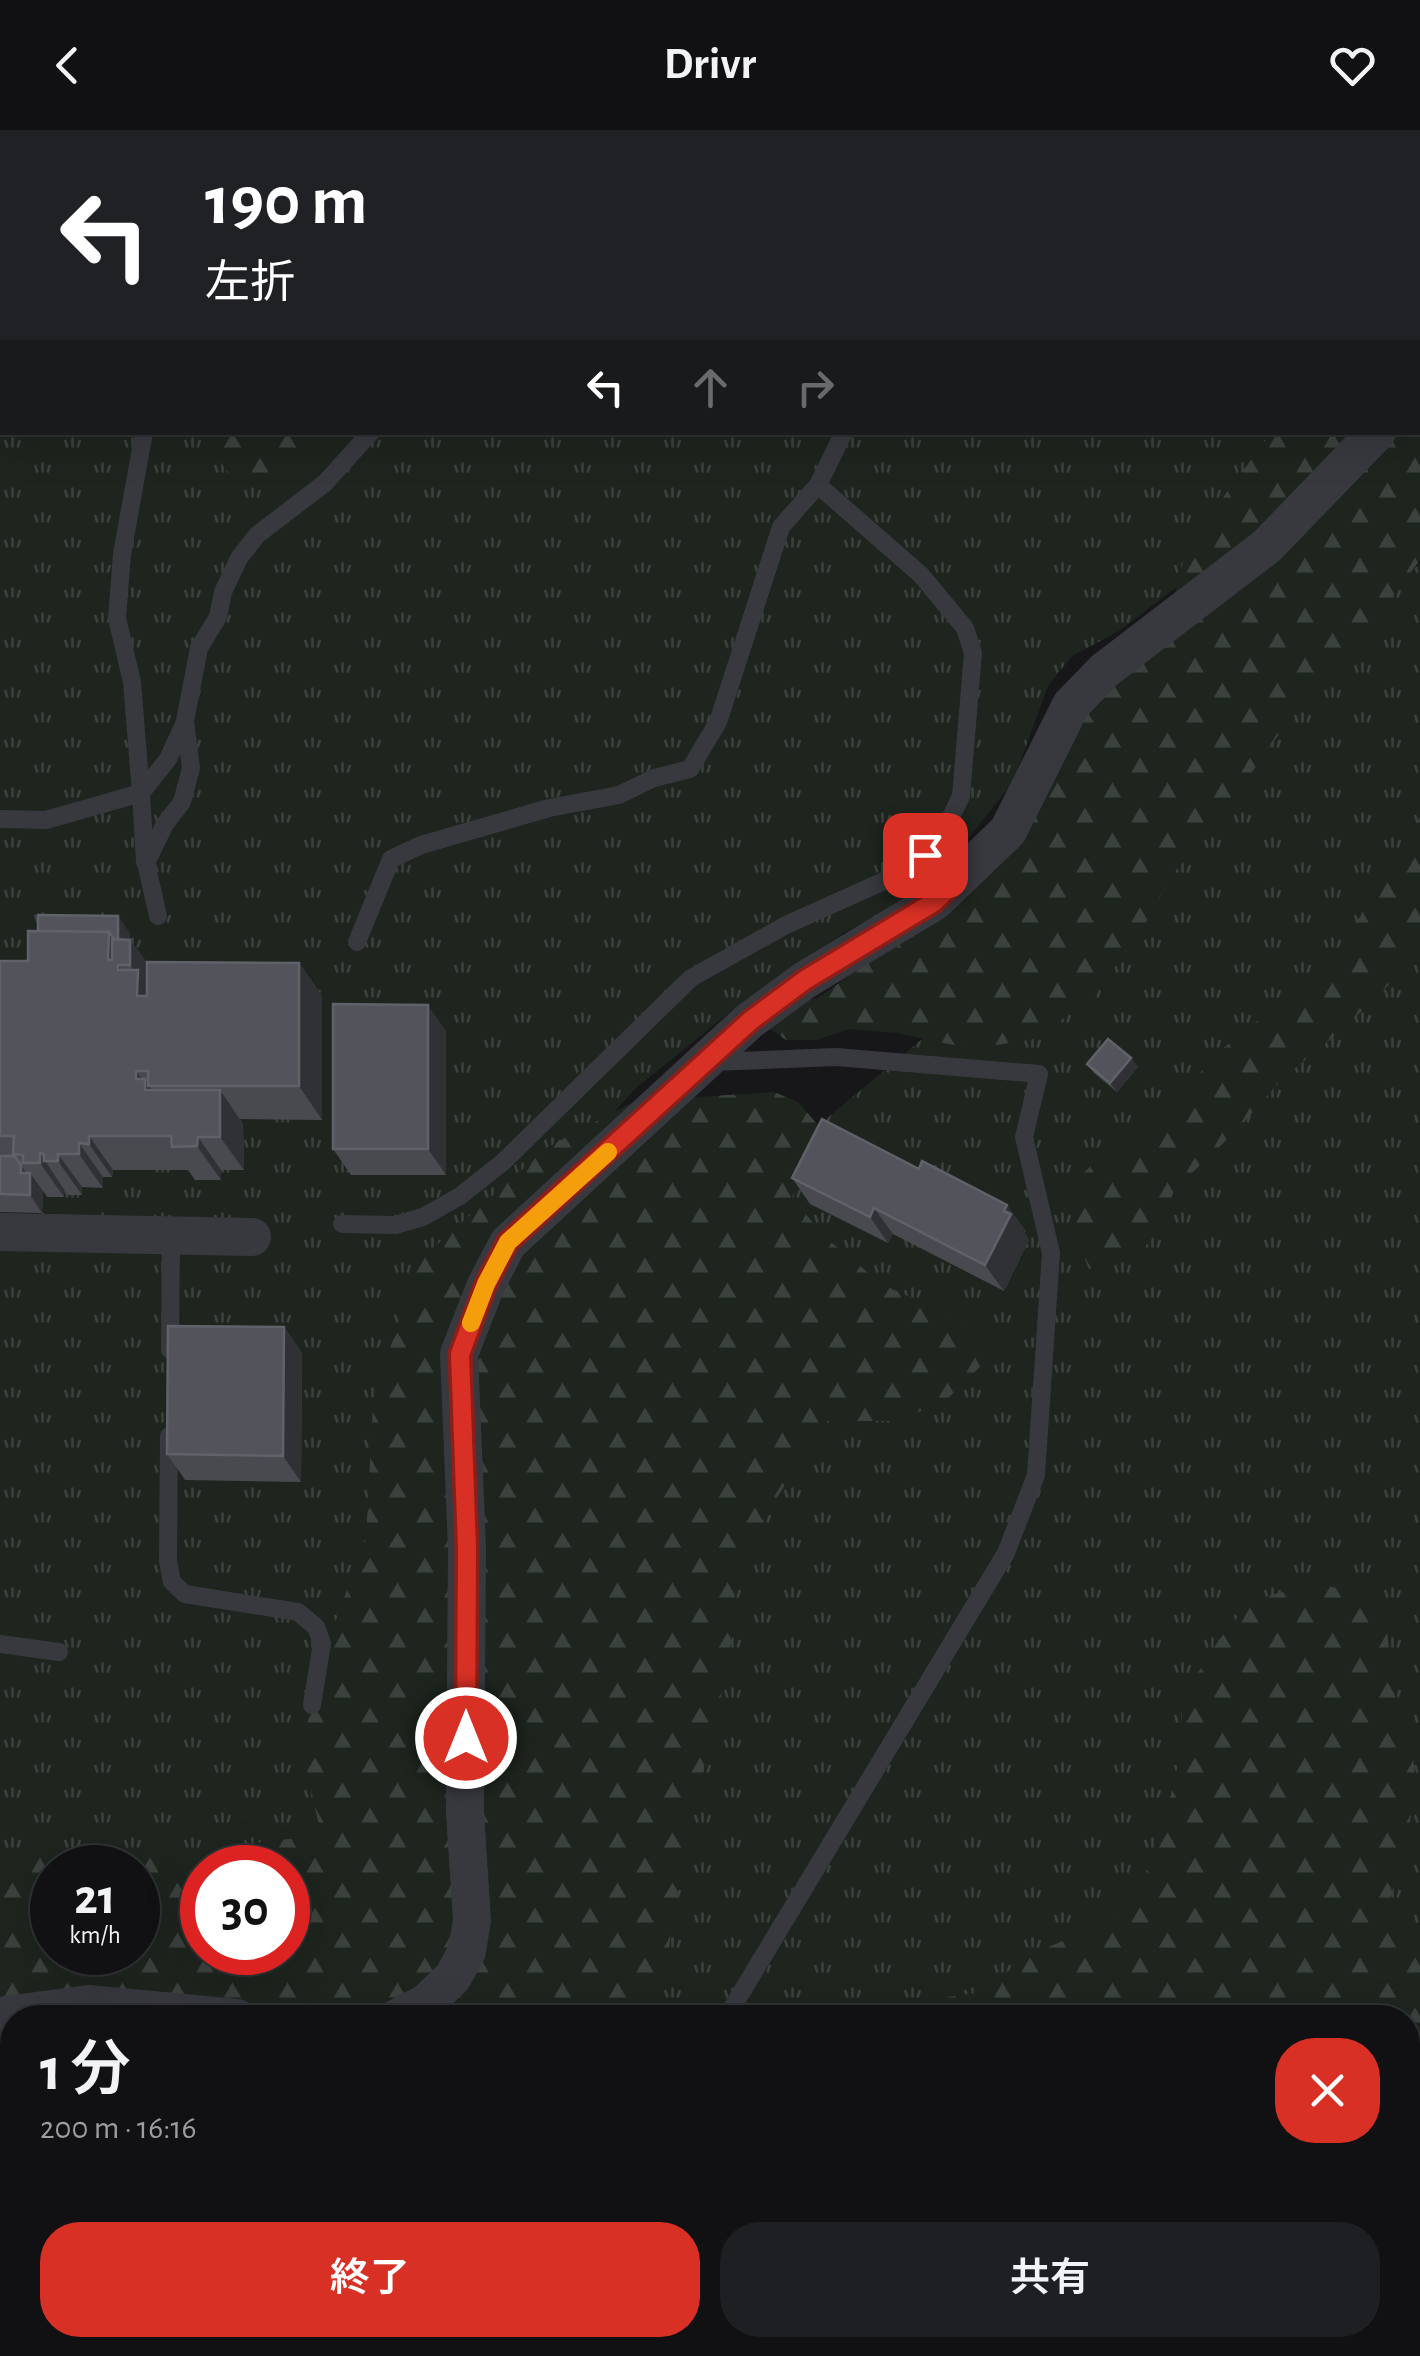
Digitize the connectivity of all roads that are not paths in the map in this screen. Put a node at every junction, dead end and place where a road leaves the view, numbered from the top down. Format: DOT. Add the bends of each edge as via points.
graph roads {
  1 [pos="143,435"];
  2 [pos="369,435"];
  3 [pos="843,435"];
  4 [pos="1374,435"];
  5 [pos="818,486"];
  6 [pos="185,722"];
  7 [pos="141,793"];
  8 [pos="0,819"];
  9 [pos="146,863"];
  10 [pos="937,871"];
  11 [pos="158,916"];
  12 [pos="357,942"];
  13 [pos="702,1062"];
  14 [pos="342,1224"];
  15 [pos="0,1232"];
  16 [pos="172,1235"];
  17 [pos="252,1237"];
  18 [pos="170,1369"];
  19 [pos="169,1408"];
  20 [pos="0,1644"];
  21 [pos="58,1652"];
  22 [pos="312,1704"];
  23 [pos="422,2005"];
  24 [pos="734,2005"];
  1 -- 7 [label="lane" via="117,618 132,682"];
  2 -- 6 [label="lane" via="326,483 257,535 239,558 199,648"];
  3 -- 5 [label="lane"];
  4 -- 10 [label="street" via="1266,546 1082,693 1008,831"];
  5 -- 10 [label="lane" via="922,576 965,628 974,653 961,796 939,842"];
  5 -- 12 [label="lane" via="782,527 718,722 690,769 391,859"];
  6 -- 7 [label="lane" via="168,759"];
  6 -- 9 [label="lane" via="191,768 182,802"];
  7 -- 8 [label="lane" via="46,820"];
  7 -- 9 [label="lane"];
  9 -- 11 [label="lane"];
  10 -- 13 [label="street" via="934,902 805,980"];
  10 -- 14 [label="lane" via="894,876 691,978 460,1196 395,1225"];
  13 -- 23 [label="street" via="508,1242 460,1354 472,1920 467,1951 453,1977"];
  13 -- 24 [label="lane" via="836,1057 1038,1074 1024,1137 1051,1252 1036,1475 1006,1553"];
  15 -- 16 [label="street"];
  16 -- 17 [label="street"];
  16 -- 18 [label="lane"];
  19 -- 22 [label="lane" via="172,1582 185,1594 298,1612 316,1627 322,1643"];
  20 -- 21 [label="lane"];
}
